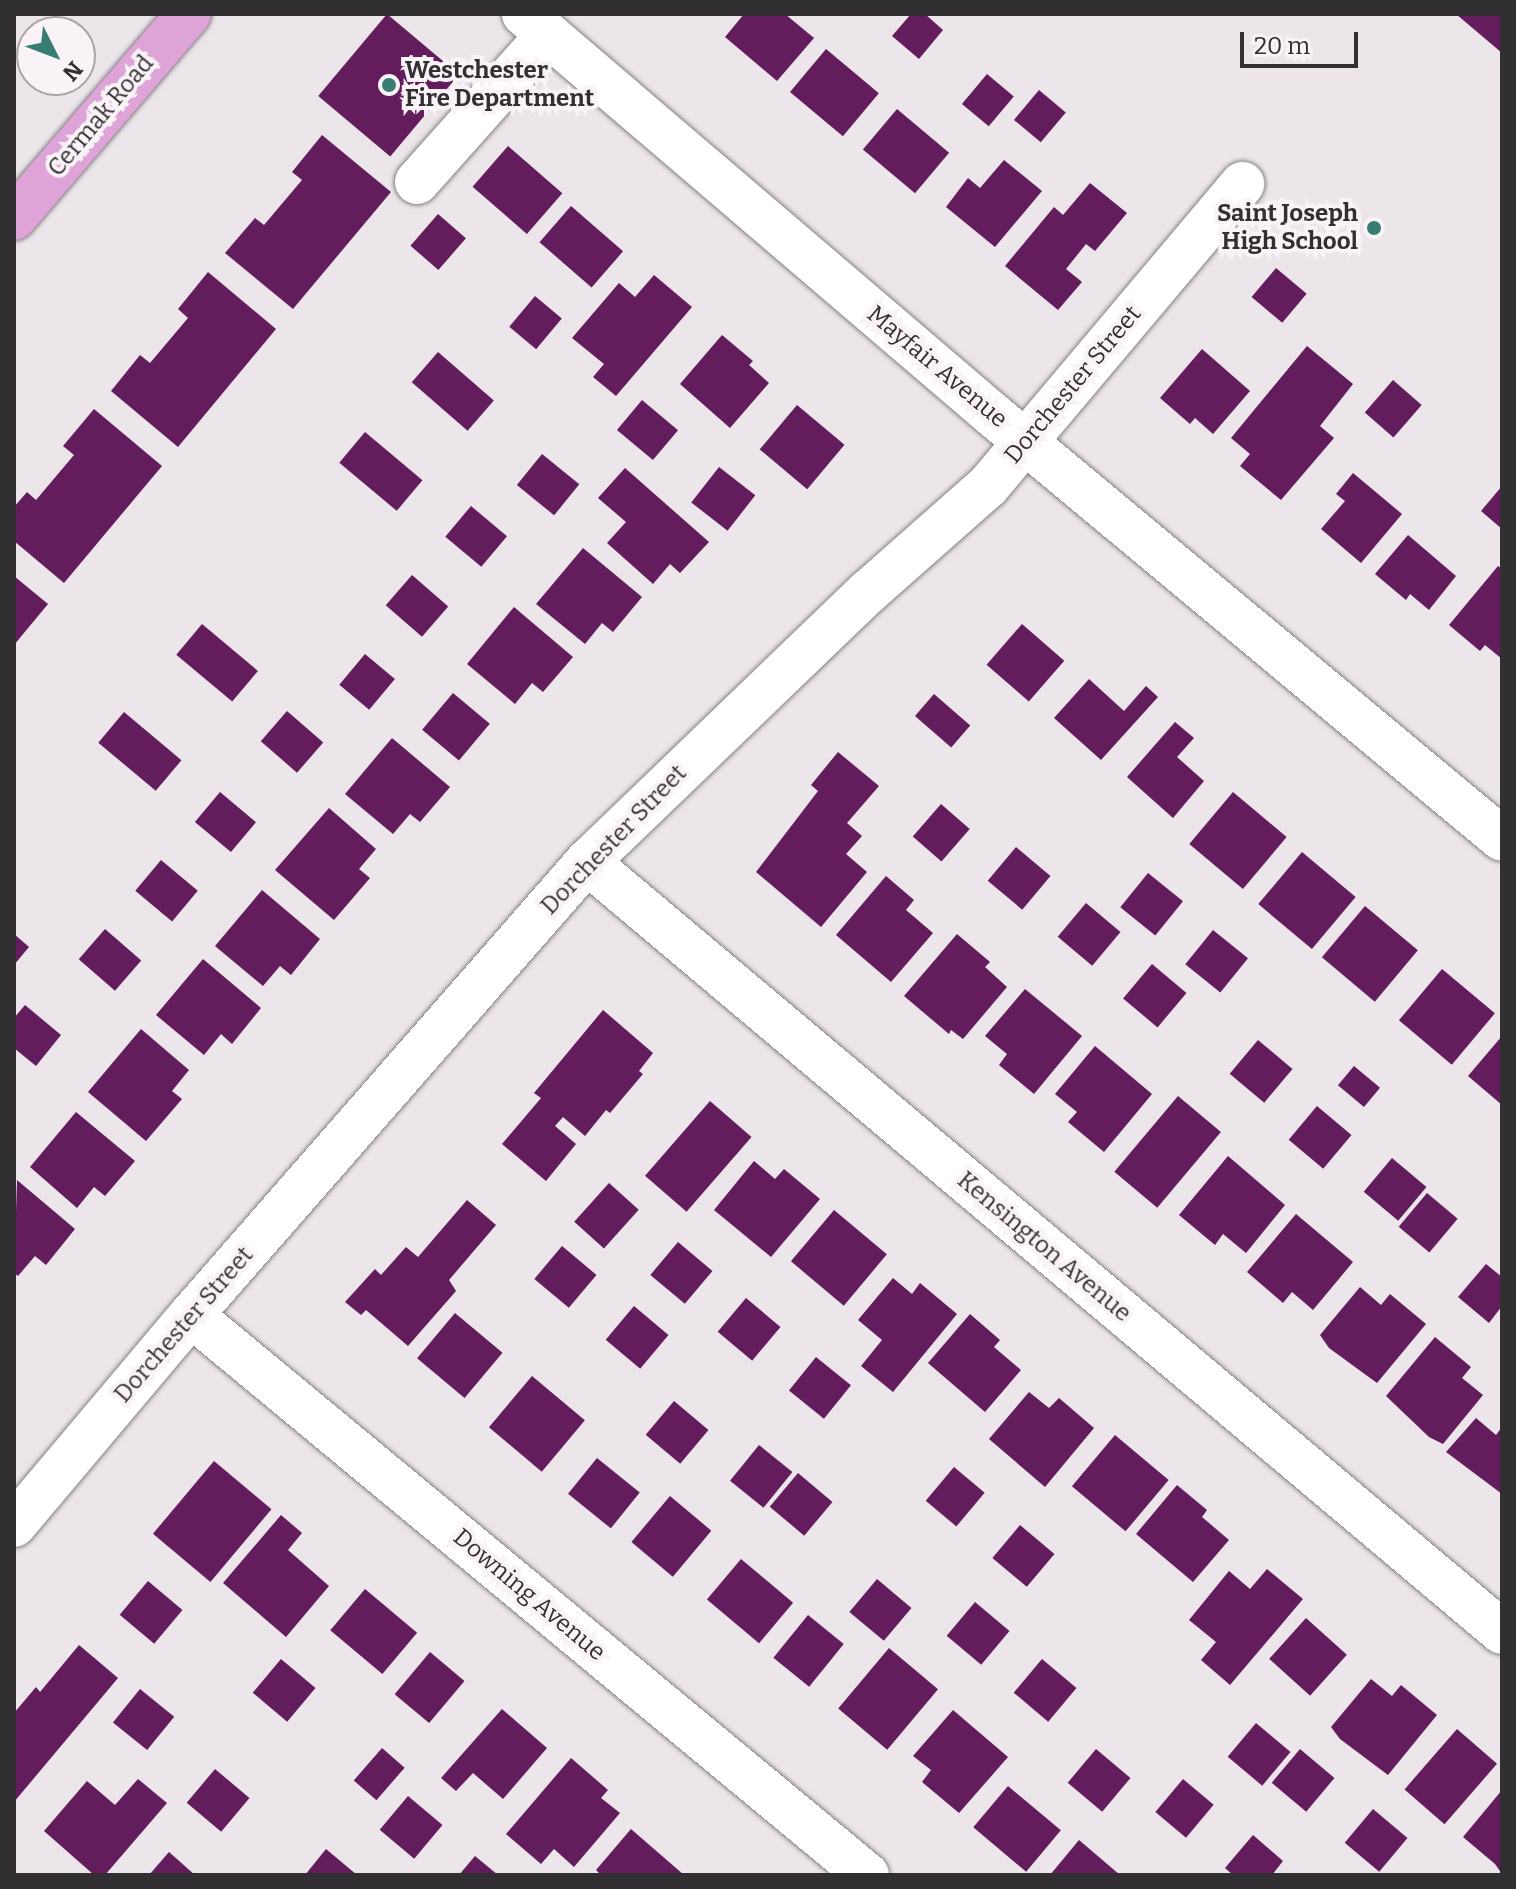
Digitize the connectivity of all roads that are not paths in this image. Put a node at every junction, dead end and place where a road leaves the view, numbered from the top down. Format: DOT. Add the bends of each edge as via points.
graph roads {
  1 [pos="189,14"];
  2 [pos="536,24"];
  3 [pos="417,182"];
  4 [pos="1242,184"];
  5 [pos="14,218"];
  6 [pos="1026,442"];
  7 [pos="1502,839"];
  8 [pos="587,862"];
  9 [pos="191,1315"];
  10 [pos="14,1525"];
  11 [pos="1502,1632"];
  12 [pos="867,1875"];
  1 -- 5 [label="main road, Cermak Road"];
  2 -- 3 [label="street"];
  2 -- 6 [label="street, Mayfair Avenue"];
  4 -- 6 [label="street, Dorchester Street"];
  6 -- 7 [label="street, Mayfair Avenue"];
  6 -- 8 [label="street, Dorchester Street" via="988,486 868,592"];
  8 -- 9 [label="street, Dorchester Street"];
  8 -- 11 [label="street, Kensington Avenue"];
  9 -- 10 [label="street, Dorchester Street"];
  9 -- 12 [label="street, Downing Avenue"];
}
